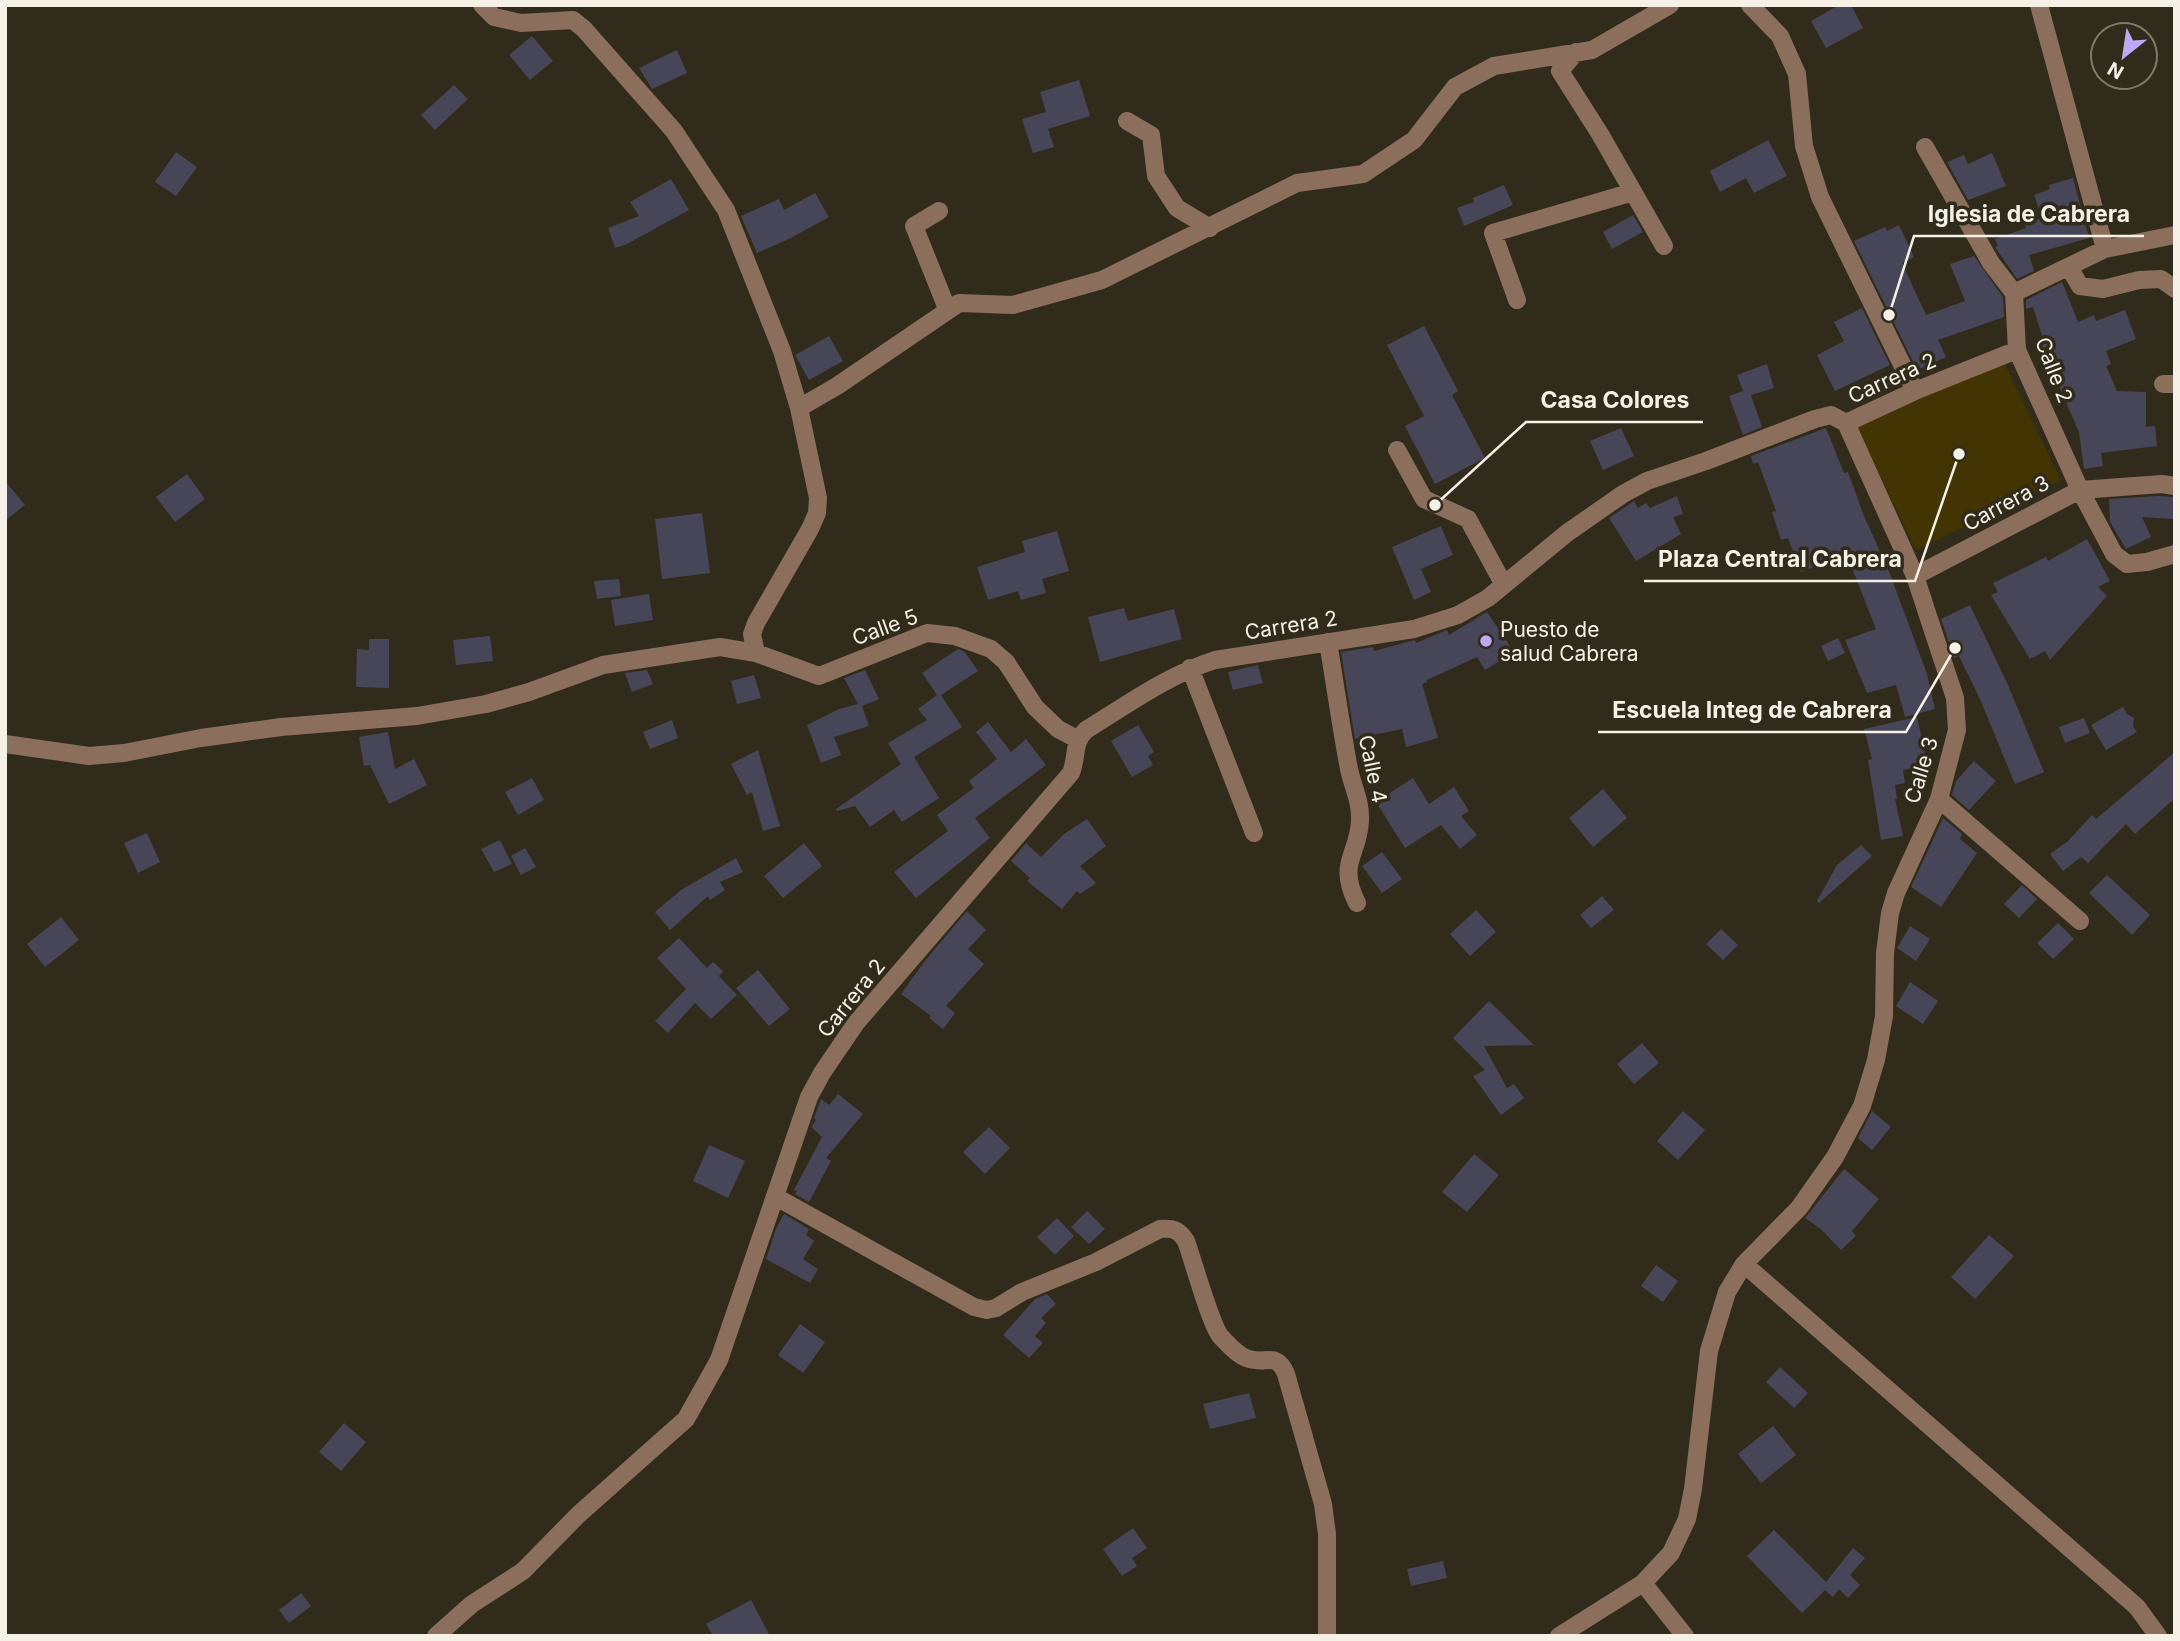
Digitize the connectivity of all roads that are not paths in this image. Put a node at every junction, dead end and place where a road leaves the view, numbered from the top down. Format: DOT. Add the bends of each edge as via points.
graph roads {
  1 [pos="482,5"];
  2 [pos="1670,5"];
  3 [pos="1750,5"];
  4 [pos="2039,5"];
  5 [pos="573,13"];
  6 [pos="1576,52"];
  7 [pos="1127,121"];
  8 [pos="1925,147"];
  9 [pos="1633,192"];
  10 [pos="939,211"];
  11 [pos="1210,228"];
  12 [pos="2175,235"];
  13 [pos="1664,246"];
  14 [pos="2105,249"];
  15 [pos="2068,267"];
  16 [pos="2175,289"];
  17 [pos="2014,293"];
  18 [pos="1517,300"];
  19 [pos="948,311"];
  20 [pos="2017,350"];
  21 [pos="1915,391"];
  22 [pos="799,408"];
  23 [pos="1846,423"];
  24 [pos="1397,450"];
  25 [pos="2175,486"];
  26 [pos="2080,490"];
  27 [pos="2175,554"];
  28 [pos="1915,576"];
  29 [pos="1504,585"];
  30 [pos="1328,642"];
  31 [pos="756,653"];
  32 [pos="1190,668"];
  33 [pos="1077,739"];
  34 [pos="5,744"];
  35 [pos="1939,799"];
  36 [pos="1254,833"];
  37 [pos="1357,903"];
  38 [pos="2080,921"];
  39 [pos="776,1197"];
  40 [pos="1744,1264"];
  41 [pos="1643,1583"];
  42 [pos="1563,1635"];
  43 [pos="436,1636"];
  44 [pos="1327,1636"];
  45 [pos="1685,1636"];
  46 [pos="2158,1636"];
  1 -- 5 [label="street" via="494,18 521,23"];
  2 -- 6 [label="street" via="1592,50"];
  3 -- 21 [label="street" via="1780,36 1797,75 1804,146 1820,197"];
  4 -- 14 [label="street"];
  5 -- 22 [label="street" via="674,131 726,210 782,351"];
  6 -- 9 [label="street" via="1560,71"];
  6 -- 11 [label="street" via="1494,66 1455,87 1414,139 1363,174 1297,183"];
  7 -- 11 [label="street" via="1151,135 1156,176 1177,208"];
  8 -- 17 [label="street" via="1991,263"];
  9 -- 13 [label="street"];
  9 -- 18 [label="street" via="1493,233"];
  10 -- 19 [label="street" via="914,226"];
  11 -- 19 [label="street" via="1102,280 1013,305 959,303"];
  12 -- 14 [label="street"];
  14 -- 15 [label="street"];
  15 -- 16 [label="street" via="2080,286 2103,289 2161,279"];
  15 -- 17 [label="street"];
  17 -- 20 [label="street, Calle 2"];
  19 -- 22 [label="street"];
  20 -- 21 [label="street, Carrera 2"];
  20 -- 26 [label="street, Calle 2"];
  21 -- 23 [label="street, Carrera 2"];
  22 -- 31 [label="street" via="818,498 817,513 756,623 752,634"];
  23 -- 28 [label="street, Calle 3"];
  23 -- 29 [label="street, Carrera 2" via="1831,415 1815,419 1647,481 1567,533"];
  24 -- 29 [label="street" via="1424,499 1468,519"];
  25 -- 26 [label="street"];
  26 -- 27 [label="street, Calle 2" via="2114,554 2127,564"];
  26 -- 28 [label="street, Carrera 3"];
  28 -- 35 [label="street, Calle 3" via="1955,698 1957,730"];
  29 -- 30 [label="street, Carrera 2" via="1458,615 1414,629"];
  30 -- 32 [label="street, Carrera 2"];
  30 -- 37 [label="street, Calle 4" via="1352,782 1361,804 1348,866"];
  31 -- 33 [label="street, Calle 5" via="818,676 927,632 955,636 991,649 1006,662 1035,707 1058,729"];
  31 -- 34 [label="street, Calle 5" via="720,646 603,665 486,704 417,716 268,729 124,753 89,756"];
  32 -- 33 [label="street, Carrera 2"];
  32 -- 36 [label="street"];
  33 -- 39 [label="street, Carrera 2" via="1071,773 856,1023 822,1073 809,1097"];
  35 -- 38 [label="street"];
  35 -- 40 [label="street, Calle 3" via="1890,913 1884,1016 1862,1106 1835,1157 1799,1209"];
  39 -- 43 [label="street, Carrera 2" via="719,1360 686,1419 523,1571 472,1604"];
  39 -- 44 [label="street" via="987,1310 1160,1229 1180,1232 1218,1334 1245,1358 1276,1360 1286,1374 1323,1504"];
  40 -- 41 [label="street, Calle 3" via="1727,1292 1709,1350 1687,1519 1671,1553"];
  40 -- 46 [label="street" via="2137,1607"];
  41 -- 42 [label="street, Calle 3"];
  41 -- 45 [label="street"];
}
